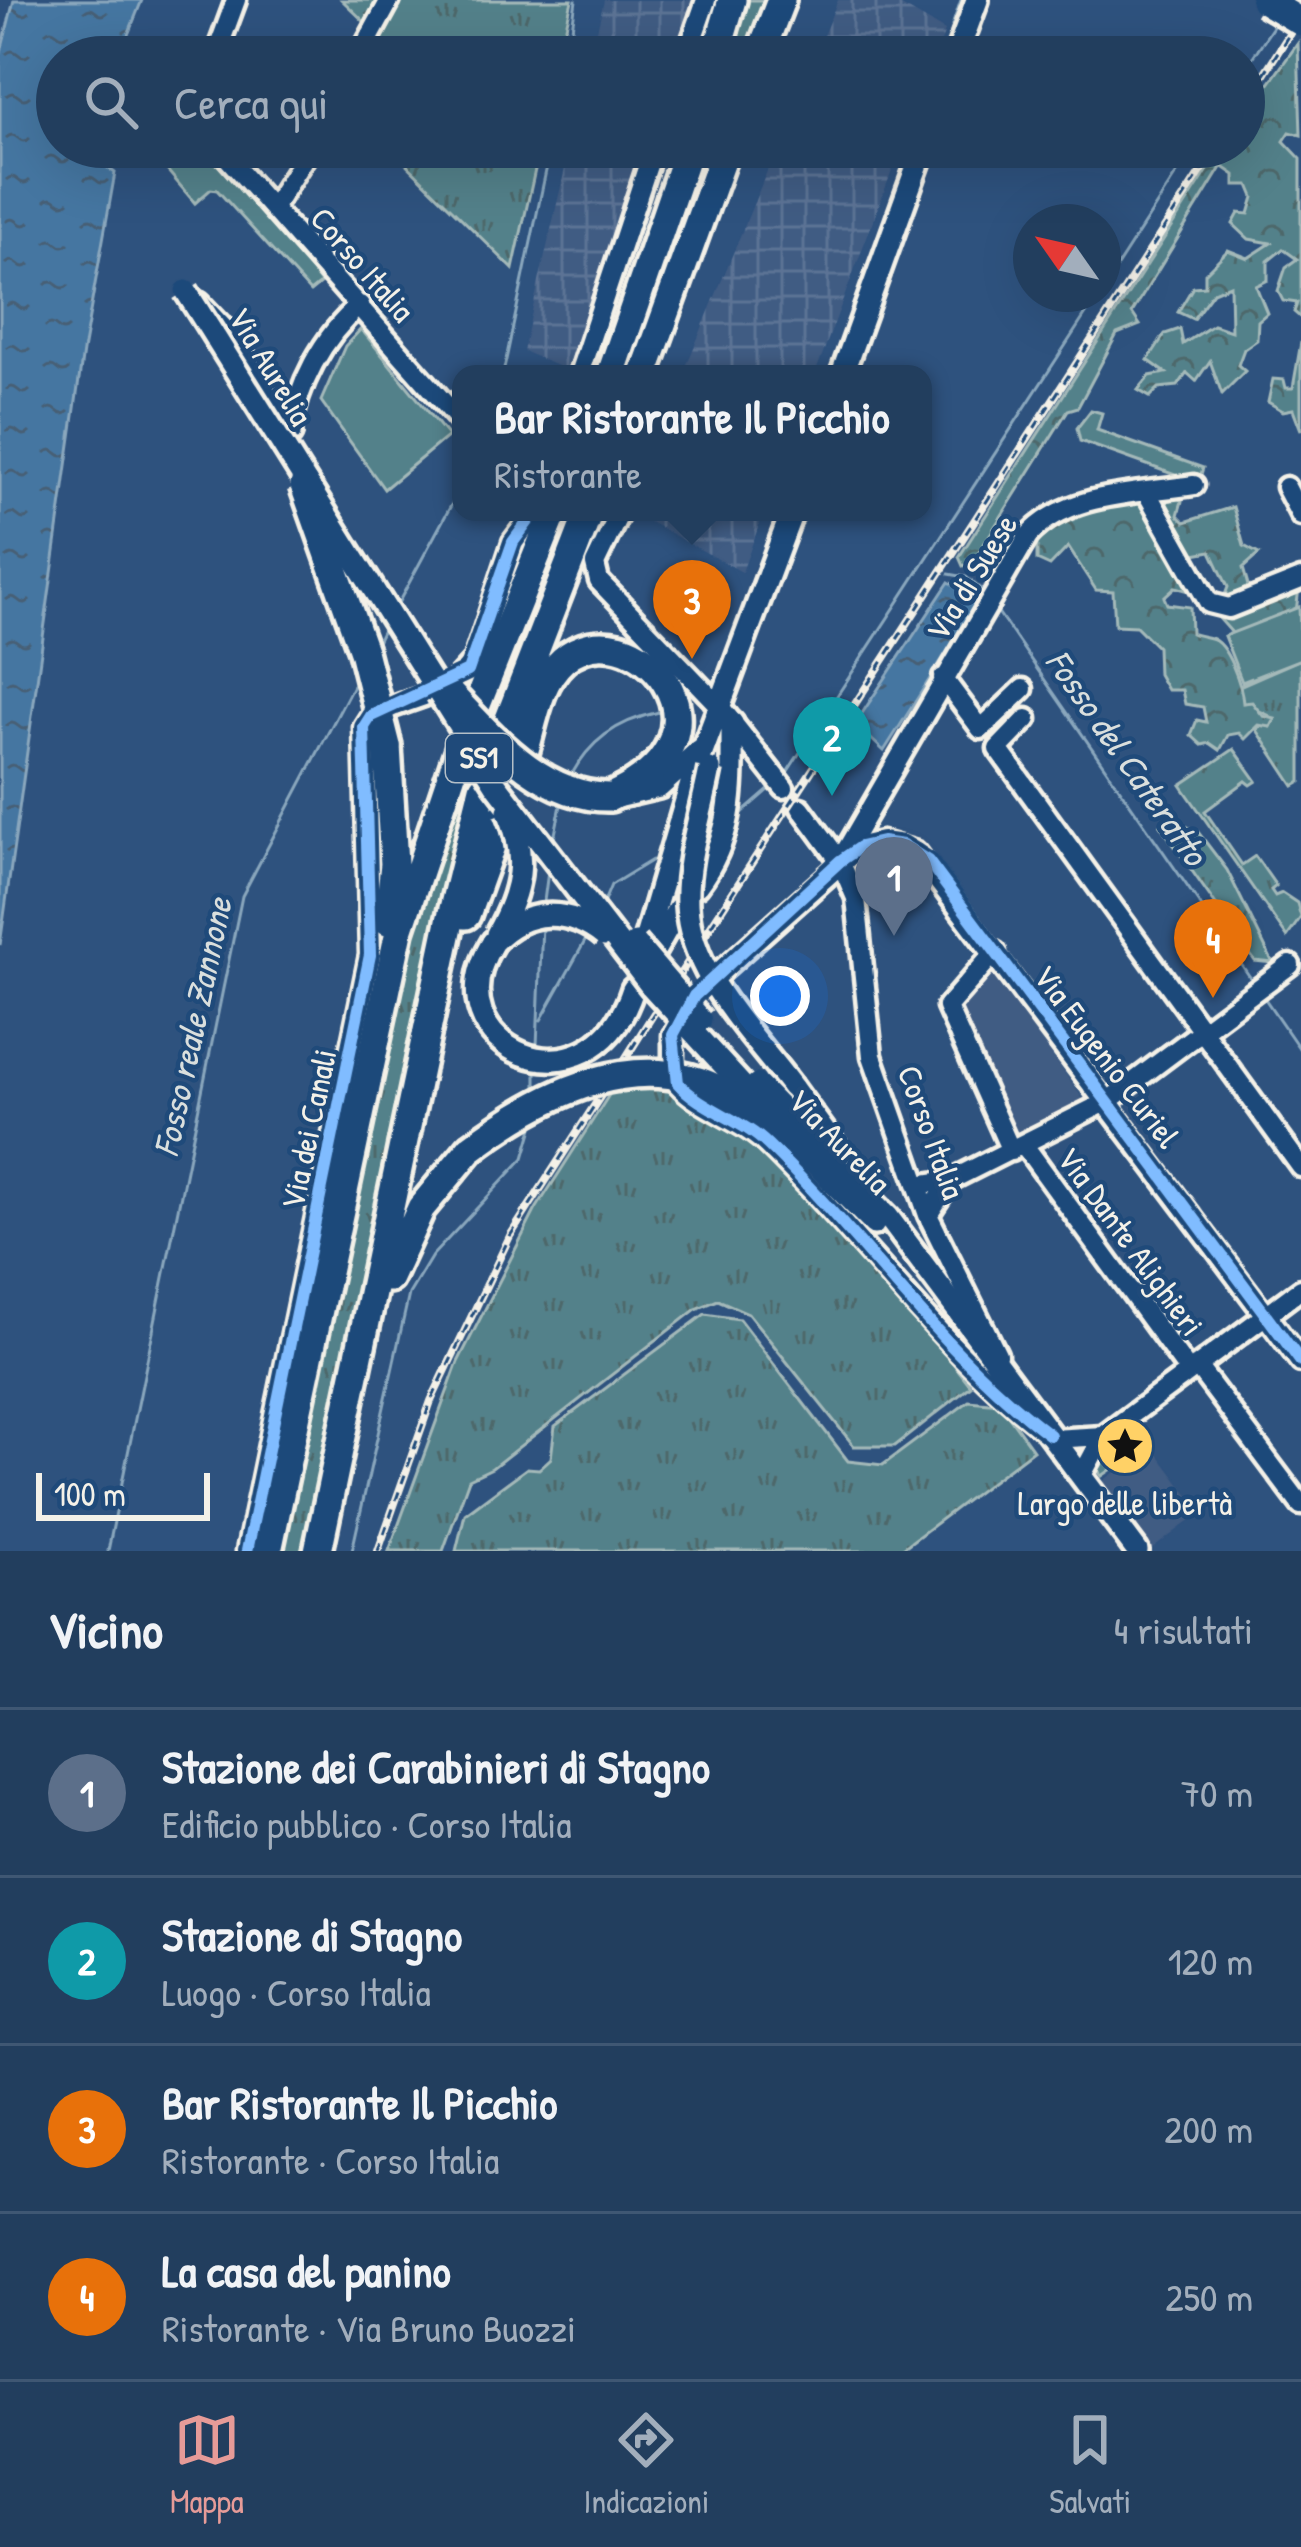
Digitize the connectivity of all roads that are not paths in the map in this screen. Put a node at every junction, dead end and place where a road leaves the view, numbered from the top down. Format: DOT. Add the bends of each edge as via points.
graph roads {
  1 [pos="236,0"];
  2 [pos="390,0"];
  3 [pos="706,0"];
  4 [pos="732,0"];
  5 [pos="781,0"];
  6 [pos="977,0"];
  7 [pos="1264,0"];
  8 [pos="1301,22"];
  9 [pos="223,36"];
  10 [pos="370,36"];
  11 [pos="693,36"];
  12 [pos="721,36"];
  13 [pos="767,36"];
  14 [pos="964,36"];
  15 [pos="238,168"];
  16 [pos="298,168"];
  17 [pos="647,168"];
  18 [pos="681,168"];
  19 [pos="718,168"];
  20 [pos="916,168"];
  21 [pos="274,206"];
  22 [pos="360,305"];
  23 [pos="582,365"];
  24 [pos="614,365"];
  25 [pos="647,365"];
  26 [pos="845,365"];
  27 [pos="256,378"];
  28 [pos="300,387"];
  29 [pos="452,412"];
  30 [pos="290,434"];
  31 [pos="304,485"];
  32 [pos="1194,485"];
  33 [pos="1286,487"];
  34 [pos="1147,493"];
  35 [pos="1301,516"];
  36 [pos="544,521"];
  37 [pos="616,521"];
  38 [pos="789,521"];
  39 [pos="584,525"];
  40 [pos="1294,582"];
  41 [pos="943,678"];
  42 [pos="1023,688"];
  43 [pos="451,695"];
  44 [pos="727,716"];
  45 [pos="1027,719"];
  46 [pos="708,740"];
  47 [pos="459,752"];
  48 [pos="506,769"];
  49 [pos="784,788"];
  50 [pos="610,797"];
  51 [pos="801,808"];
  52 [pos="501,818"];
  53 [pos="882,842"];
  54 [pos="840,861"];
  55 [pos="697,885"];
  56 [pos="856,898"];
  57 [pos="678,909"];
  58 [pos="493,942"];
  59 [pos="995,952"];
  60 [pos="1290,964"];
  61 [pos="706,985"];
  62 [pos="439,986"];
  63 [pos="642,988"];
  64 [pos="377,1024"];
  65 [pos="1202,1033"];
  66 [pos="673,1035"];
  67 [pos="1108,1101"];
  68 [pos="1018,1148"];
  69 [pos="809,1158"];
  70 [pos="1301,1168"];
  71 [pos="836,1175"];
  72 [pos="951,1180"];
  73 [pos="918,1185"];
  74 [pos="928,1215"];
  75 [pos="888,1217"];
  76 [pos="934,1284"];
  77 [pos="1301,1288"];
  78 [pos="1266,1314"];
  79 [pos="1301,1361"];
  80 [pos="357,1366"];
  81 [pos="1193,1369"];
  82 [pos="1005,1371"];
  83 [pos="1103,1436"];
  84 [pos="1052,1437"];
  85 [pos="1081,1477"];
  86 [pos="1301,1505"];
  87 [pos="248,1551"];
  88 [pos="268,1551"];
  89 [pos="318,1551"];
  90 [pos="1137,1551"];
  1 -- 9 [label="street"];
  2 -- 10 [label="street"];
  3 -- 11 [label="street"];
  4 -- 12 [label="highway"];
  5 -- 13 [label="highway"];
  6 -- 14 [label="main road"];
  7 -- 8 [label="highway, bridge"];
  15 -- 21 [label="street, Corso Italia"];
  16 -- 21 [label="street"];
  17 -- 23 [label="street"];
  18 -- 24 [label="highway"];
  19 -- 25 [label="highway"];
  20 -- 26 [label="main road"];
  21 -- 22 [label="street, Corso Italia"];
  22 -- 28 [label="street"];
  22 -- 29 [label="street, Corso Italia"];
  27 -- 28 [label="street" via="280,390"];
  27 -- 30 [label="main road, Via Aurelia / SS1"];
  27 -- 31 [label="main road, Via Aurelia / SS1, bridge" via="234,341 186,291"];
  28 -- 30 [label="street"];
  30 -- 43 [label="main road, Via Aurelia / SS1"];
  31 -- 48 [label="main road, Via Aurelia / SS1, bridge"];
  31 -- 64 [label="highway, bridge" via="387,746 394,864"];
  32 -- 34 [label="street, Via di Suese"];
  33 -- 35 [label="street"];
  34 -- 40 [label="street" via="1209,603 1228,608"];
  34 -- 41 [label="street, Via di Suese" via="1047,515"];
  36 -- 43 [label="highway"];
  37 -- 44 [label="street" via="595,564 599,581"];
  38 -- 44 [label="main road"];
  39 -- 48 [label="highway"];
  41 -- 42 [label="street, Via di Suese" via="981,729"];
  41 -- 54 [label="street, Via di Suese"];
  43 -- 50 [label="highway, bridge" via="548,781"];
  43 -- 71 [label="main road, Via Aurelia / SS1, bridge" via="629,937"];
  43 -- 87 [label="street, Via dei Canali" via="379,712 364,727 370,955"];
  44 -- 46 [label="main road"];
  44 -- 49 [label="street"];
  44 -- 55 [label="main road" via="731,811"];
  44 -- 75 [label="main road, bridge" via="688,888 691,929 708,974"];
  45 -- 65 [label="street" via="998,749"];
  46 -- 50 [label="main road" via="659,787"];
  46 -- 57 [label="main road" via="648,948"];
  47 -- 64 [label="highway"];
  48 -- 50 [label="highway" via="562,661 594,647 643,657 673,698 674,736 656,770"];
  48 -- 58 [label="main road, bridge" via="522,868"];
  48 -- 62 [label="highway"];
  48 -- 63 [label="main road, Via Aurelia / SS1, bridge"];
  51 -- 54 [label="street, Corso Italia"];
  52 -- 62 [label="highway"];
  53 -- 54 [label="street"];
  53 -- 56 [label="street"];
  53 -- 59 [label="street, Via Eugenio Curiel" via="928,861"];
  54 -- 56 [label="street, Corso Italia"];
  54 -- 61 [label="street"];
  56 -- 73 [label="street, Corso Italia" via="872,1056"];
  58 -- 63 [label="main road, bridge" via="524,919 566,915 601,934"];
  58 -- 63 [label="main road" via="477,983 490,1030 519,1054 561,1060 586,1052"];
  59 -- 67 [label="street, Via Eugenio Curiel"];
  59 -- 68 [label="street, Via Dante Alighieri" via="947,1007"];
  60 -- 65 [label="street"];
  62 -- 80 [label="highway"];
  63 -- 69 [label="main road, Via Aurelia / SS1, bridge"];
  64 -- 88 [label="highway"];
  65 -- 67 [label="street"];
  65 -- 70 [label="street"];
  66 -- 84 [label="street" via="676,1073 768,1144 983,1381"];
  67 -- 68 [label="street"];
  67 -- 78 [label="street, Via Eugenio Curiel"];
  68 -- 72 [label="street"];
  68 -- 81 [label="street, Via Dante Alighieri"];
  69 -- 71 [label="main road, Via Aurelia / SS1, bridge"];
  69 -- 80 [label="highway, bridge" via="729,1095 654,1071 570,1088 471,1148 412,1224"];
  71 -- 75 [label="main road, Via Aurelia / SS1"];
  71 -- 76 [label="main road, Via Aurelia / SS1"];
  72 -- 73 [label="street"];
  72 -- 74 [label="street"];
  73 -- 74 [label="street, Corso Italia"];
  74 -- 82 [label="street, Corso Italia"];
  75 -- 76 [label="main road, Via Aurelia / SS1"];
  76 -- 82 [label="main road, Via Aurelia / SS1"];
  77 -- 78 [label="street"];
  78 -- 79 [label="street, Via Eugenio Curiel"];
  78 -- 81 [label="street"];
  80 -- 89 [label="highway"];
  81 -- 83 [label="street"];
  81 -- 86 [label="street, Via Dante Alighieri"];
  82 -- 84 [label="main road, Via Aurelia / SS1"];
  83 -- 84 [label="street"];
  83 -- 85 [label="street"];
  84 -- 85 [label="main road, Via Aurelia"];
  85 -- 90 [label="main road, Via Aurelia"];
}
